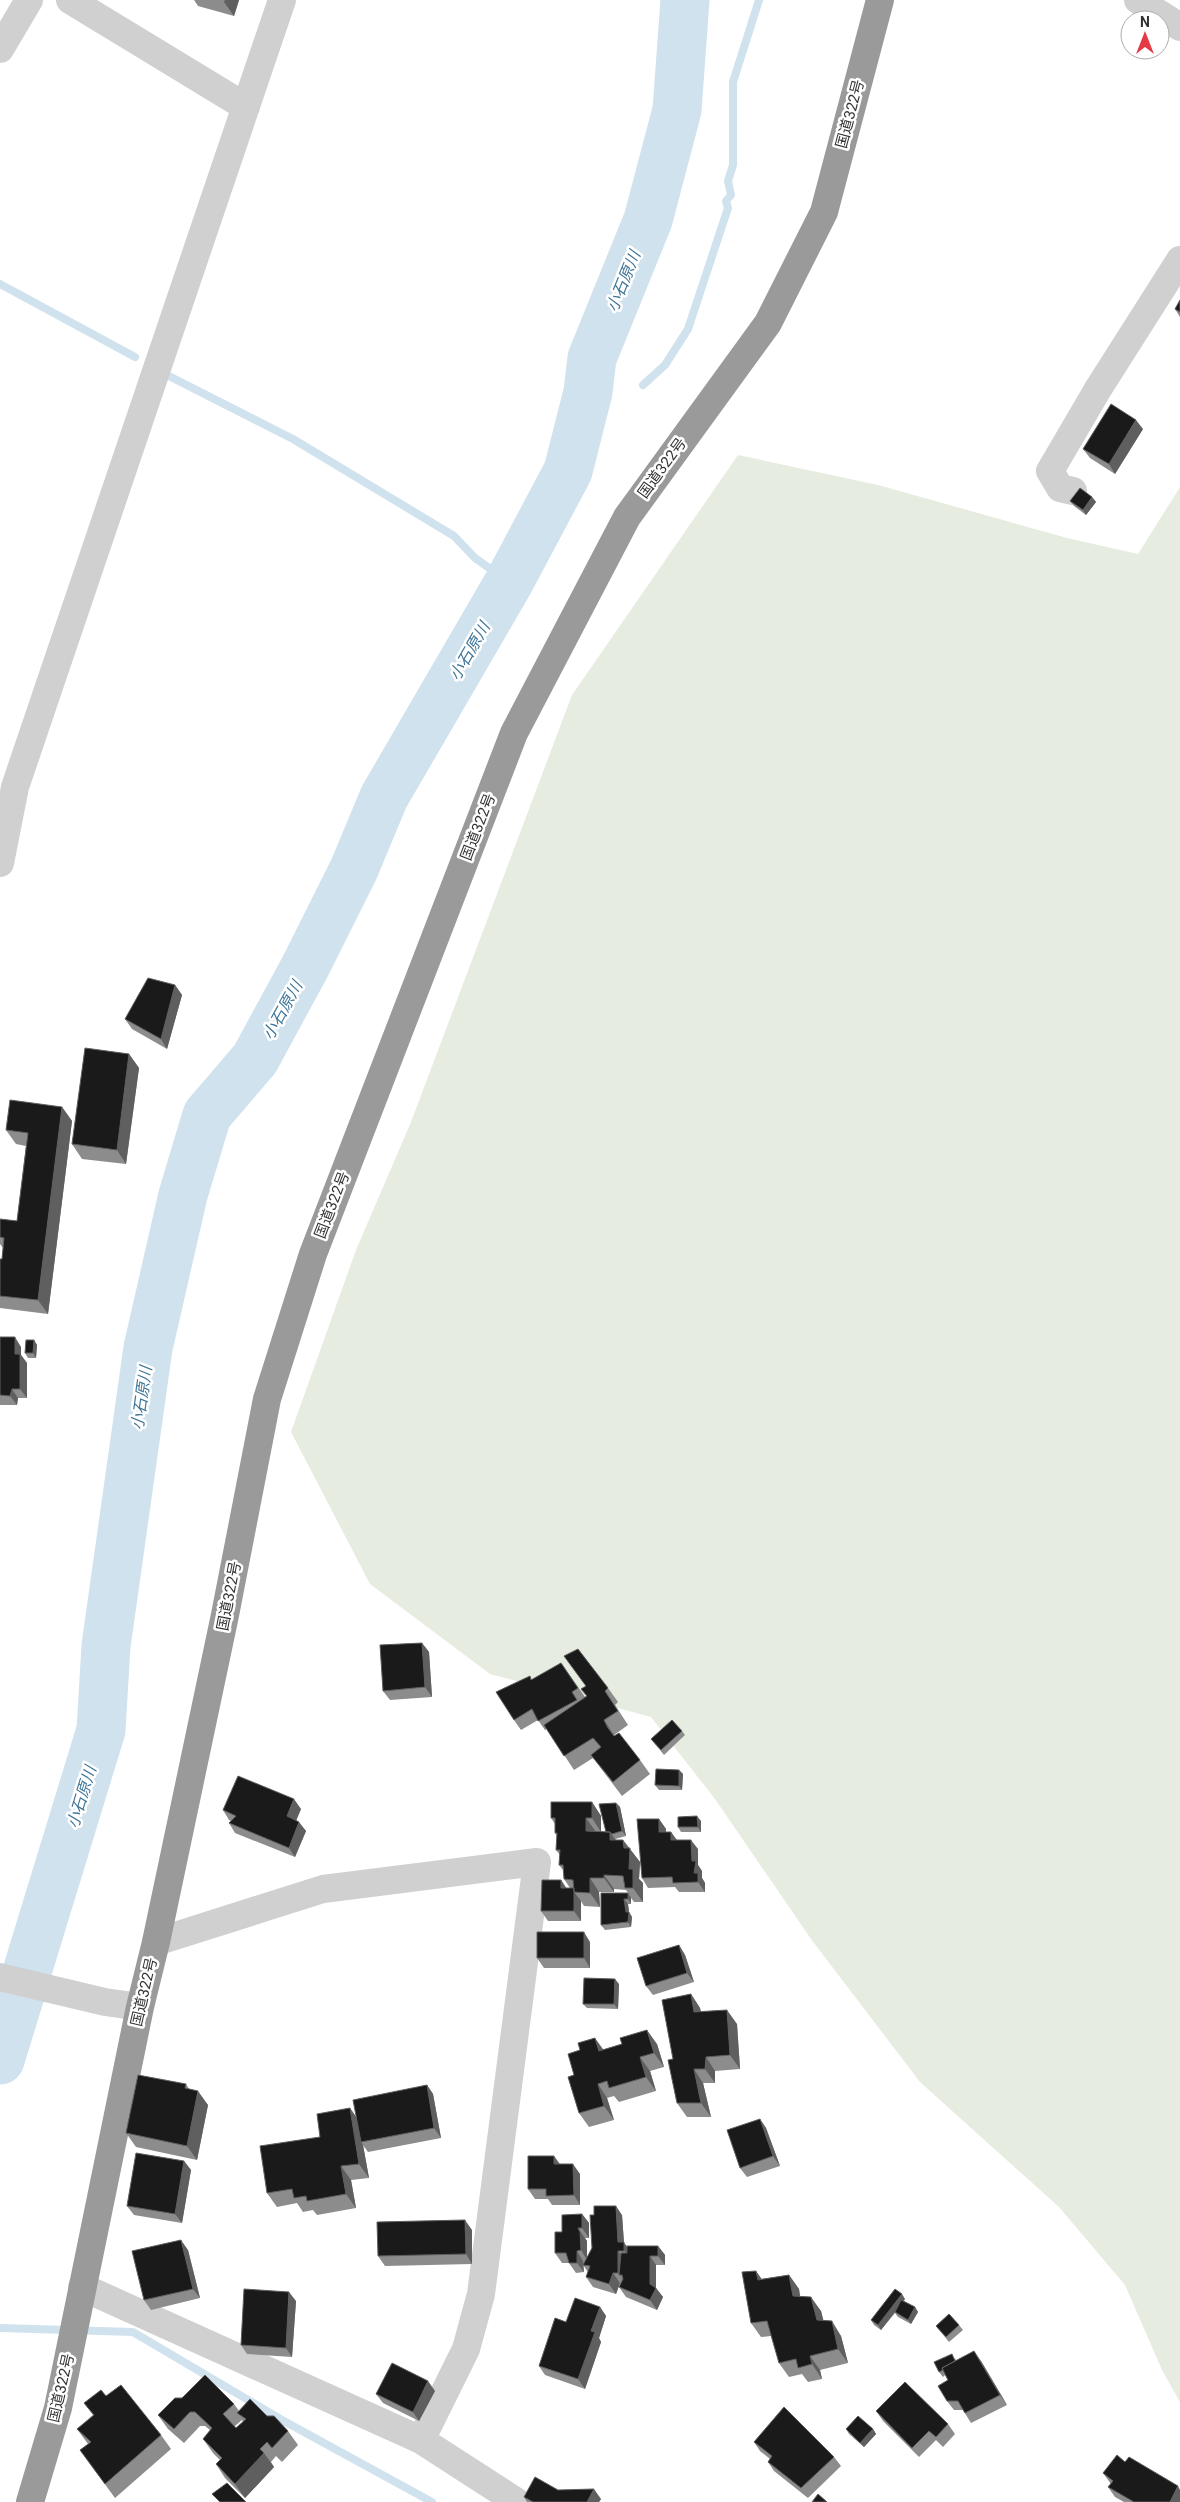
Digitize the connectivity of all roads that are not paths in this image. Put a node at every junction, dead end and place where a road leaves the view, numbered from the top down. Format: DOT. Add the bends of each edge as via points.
graph roads {
  1 [pos="29,0"];
  2 [pos="70,0"];
  3 [pos="282,0"];
  4 [pos="880,0"];
  5 [pos="1138,0"];
  6 [pos="1180,27"];
  7 [pos="0,49"];
  8 [pos="246,107"];
  9 [pos="1180,260"];
  10 [pos="1072,491"];
  11 [pos="0,863"];
  12 [pos="156,1942"];
  13 [pos="0,1978"];
  14 [pos="140,2007"];
  15 [pos="80,2299"];
  16 [pos="420,2440"];
  17 [pos="30,2502"];
  18 [pos="517,2502"];
  1 -- 7 [label="street"];
  2 -- 8 [label="street"];
  3 -- 8 [label="street"];
  4 -- 12 [label="highway, 国道322号" via="824,212 768,323 627,517 514,733 313,1254 267,1399 226,1615"];
  5 -- 6 [label="street"];
  8 -- 11 [label="street" via="15,787"];
  9 -- 10 [label="street" via="1050,471 1060,488"];
  12 -- 14 [label="highway, 国道322号"];
  12 -- 16 [label="street" via="323,1889 537,1862 481,2294 466,2349"];
  13 -- 14 [label="street"];
  14 -- 15 [label="highway, 国道322号"];
  15 -- 16 [label="street"];
  15 -- 17 [label="highway, 国道322号" via="58,2408"];
  16 -- 18 [label="street"];
}
